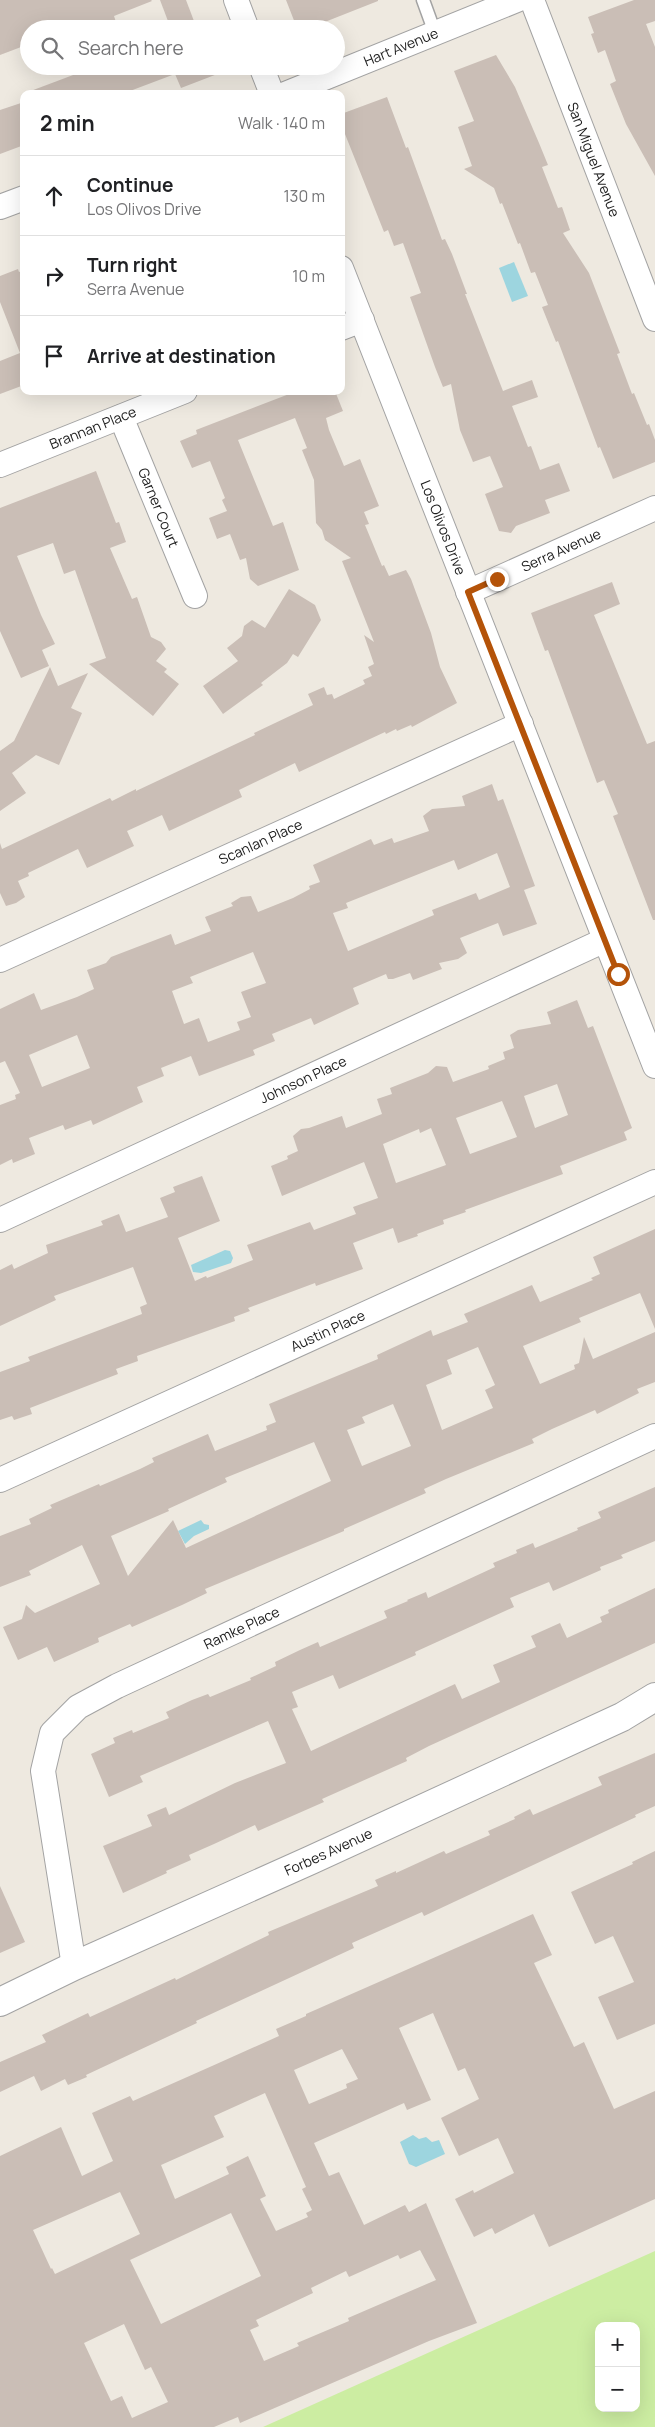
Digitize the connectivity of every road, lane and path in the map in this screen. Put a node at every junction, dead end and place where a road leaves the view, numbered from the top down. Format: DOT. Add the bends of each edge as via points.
graph roads {
  1 [pos="236,0"];
  2 [pos="423,0"];
  3 [pos="517,0"];
  4 [pos="532,0"];
  5 [pos="244,20"];
  6 [pos="435,33"];
  7 [pos="345,69"];
  8 [pos="265,75"];
  9 [pos="331,75"];
  10 [pos="270,90"];
  11 [pos="294,90"];
  12 [pos="20,200"];
  13 [pos="0,207"];
  14 [pos="345,288"];
  15 [pos="655,319"];
  16 [pos="352,324"];
  17 [pos="175,395"];
  18 [pos="121,417"];
  19 [pos="0,465"];
  20 [pos="655,508"];
  21 [pos="468,592"];
  22 [pos="195,596"];
  23 [pos="521,724"];
  24 [pos="605,940"];
  25 [pos="0,960"];
  26 [pos="655,1066"];
  27 [pos="655,1182"];
  28 [pos="0,1220"];
  29 [pos="655,1436"];
  30 [pos="0,1480"];
  31 [pos="655,1697"];
  32 [pos="74,1966"];
  33 [pos="0,2002"];
  1 -- 5 [label="street"];
  2 -- 6 [label="lane"];
  3 -- 6 [label="street, Hart Avenue"];
  4 -- 15 [label="street, San Miguel Avenue"];
  6 -- 7 [label="street, Hart Avenue"];
  8 -- 10 [label="street"];
  9 -- 11 [label="street, Hart Avenue"];
  12 -- 13 [label="street"];
  14 -- 16 [label="street, Los Olivos Drive"];
  16 -- 21 [label="street, Los Olivos Drive"];
  17 -- 18 [label="street, Brannan Place"];
  18 -- 19 [label="street, Brannan Place"];
  18 -- 22 [label="street, Garner Court"];
  20 -- 21 [label="street, Serra Avenue"];
  21 -- 23 [label="street, Los Olivos Drive"];
  23 -- 24 [label="street, Los Olivos Drive"];
  23 -- 25 [label="street, Scanlan Place"];
  24 -- 26 [label="street, Los Olivos Drive"];
  24 -- 28 [label="street, Johnson Place"];
  27 -- 30 [label="street, Austin Place"];
  29 -- 32 [label="street, Ramke Place" via="116,1686 78,1707 52,1733 43,1771"];
  31 -- 32 [label="street, Forbes Avenue" via="614,1721"];
  32 -- 33 [label="street, Forbes Avenue"];
}
